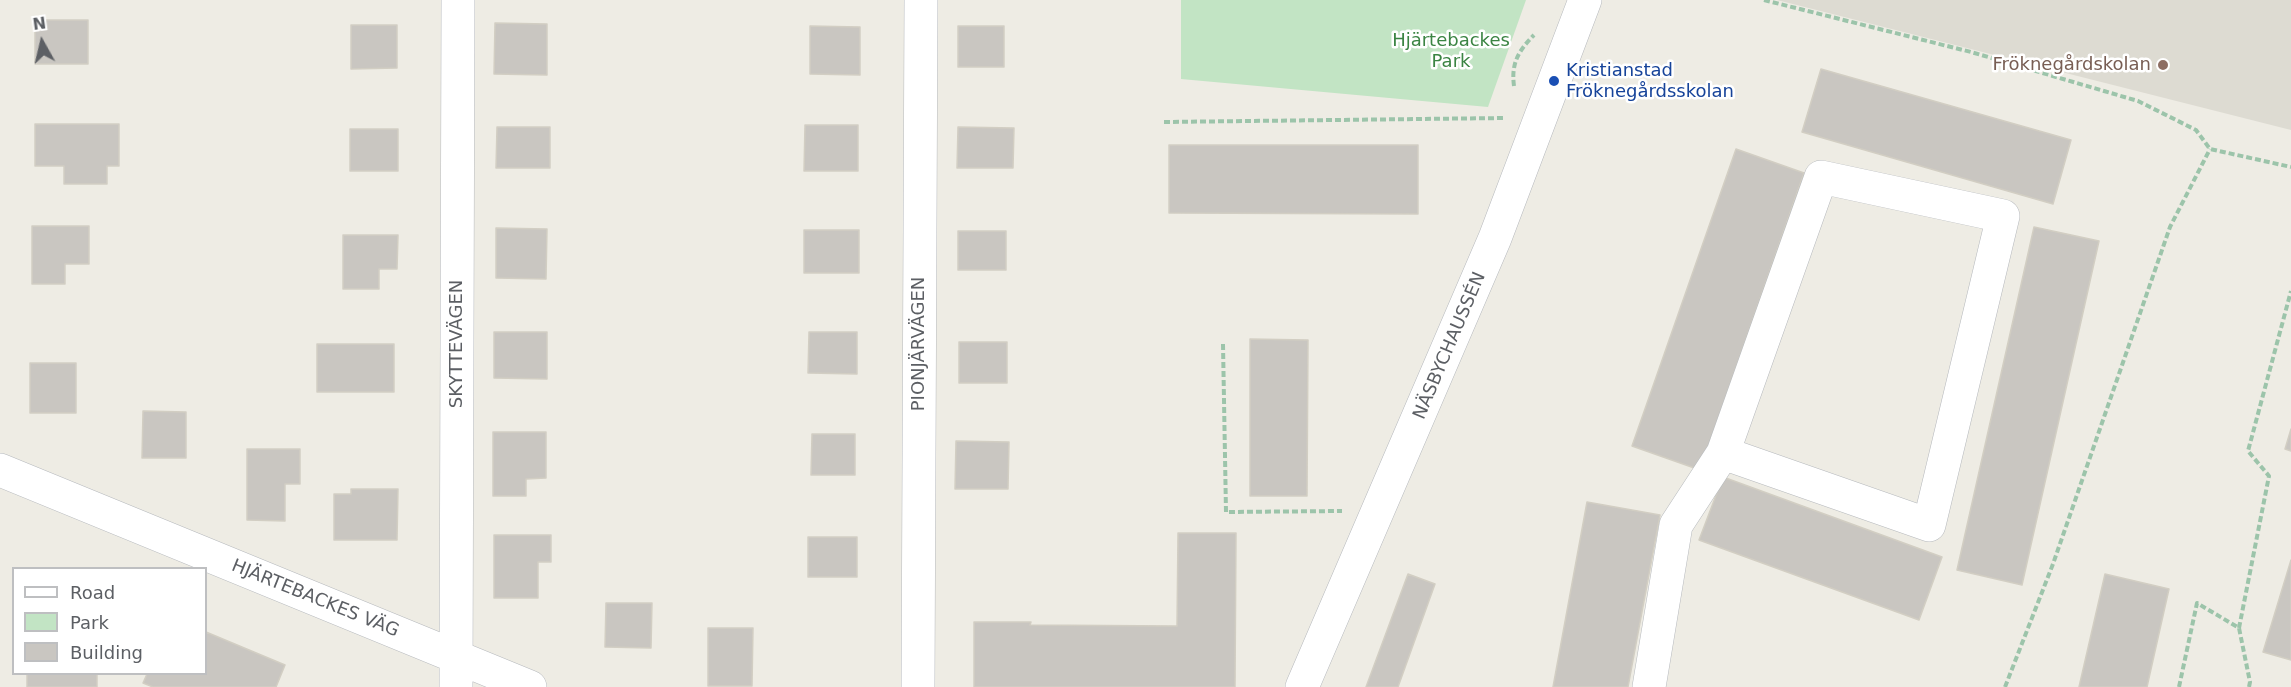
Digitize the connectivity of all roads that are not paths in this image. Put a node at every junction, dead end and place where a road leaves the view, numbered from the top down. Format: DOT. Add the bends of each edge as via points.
graph roads {
  1 [pos="458,0"];
  2 [pos="921,0"];
  3 [pos="1585,0"];
  4 [pos="1723,453"];
  5 [pos="0,470"];
  6 [pos="456,672"];
  7 [pos="530,687"];
  8 [pos="918,687"];
  9 [pos="1302,687"];
  10 [pos="1648,687"];
  1 -- 6 [label="street, SKYTTEVÄGEN"];
  2 -- 8 [label="street, PIONJÄRVÄGEN"];
  3 -- 9 [label="street, NÄSBYCHAUSSÉN" via="1495,238"];
  4 -- 4 [label="street" via="1929,525 2003,216 1821,177"];
  4 -- 10 [label="street" via="1676,525"];
  5 -- 6 [label="street, HJÄRTEBACKES VÄG"];
  6 -- 7 [label="street, HJÄRTEBACKES VÄG"];
}
